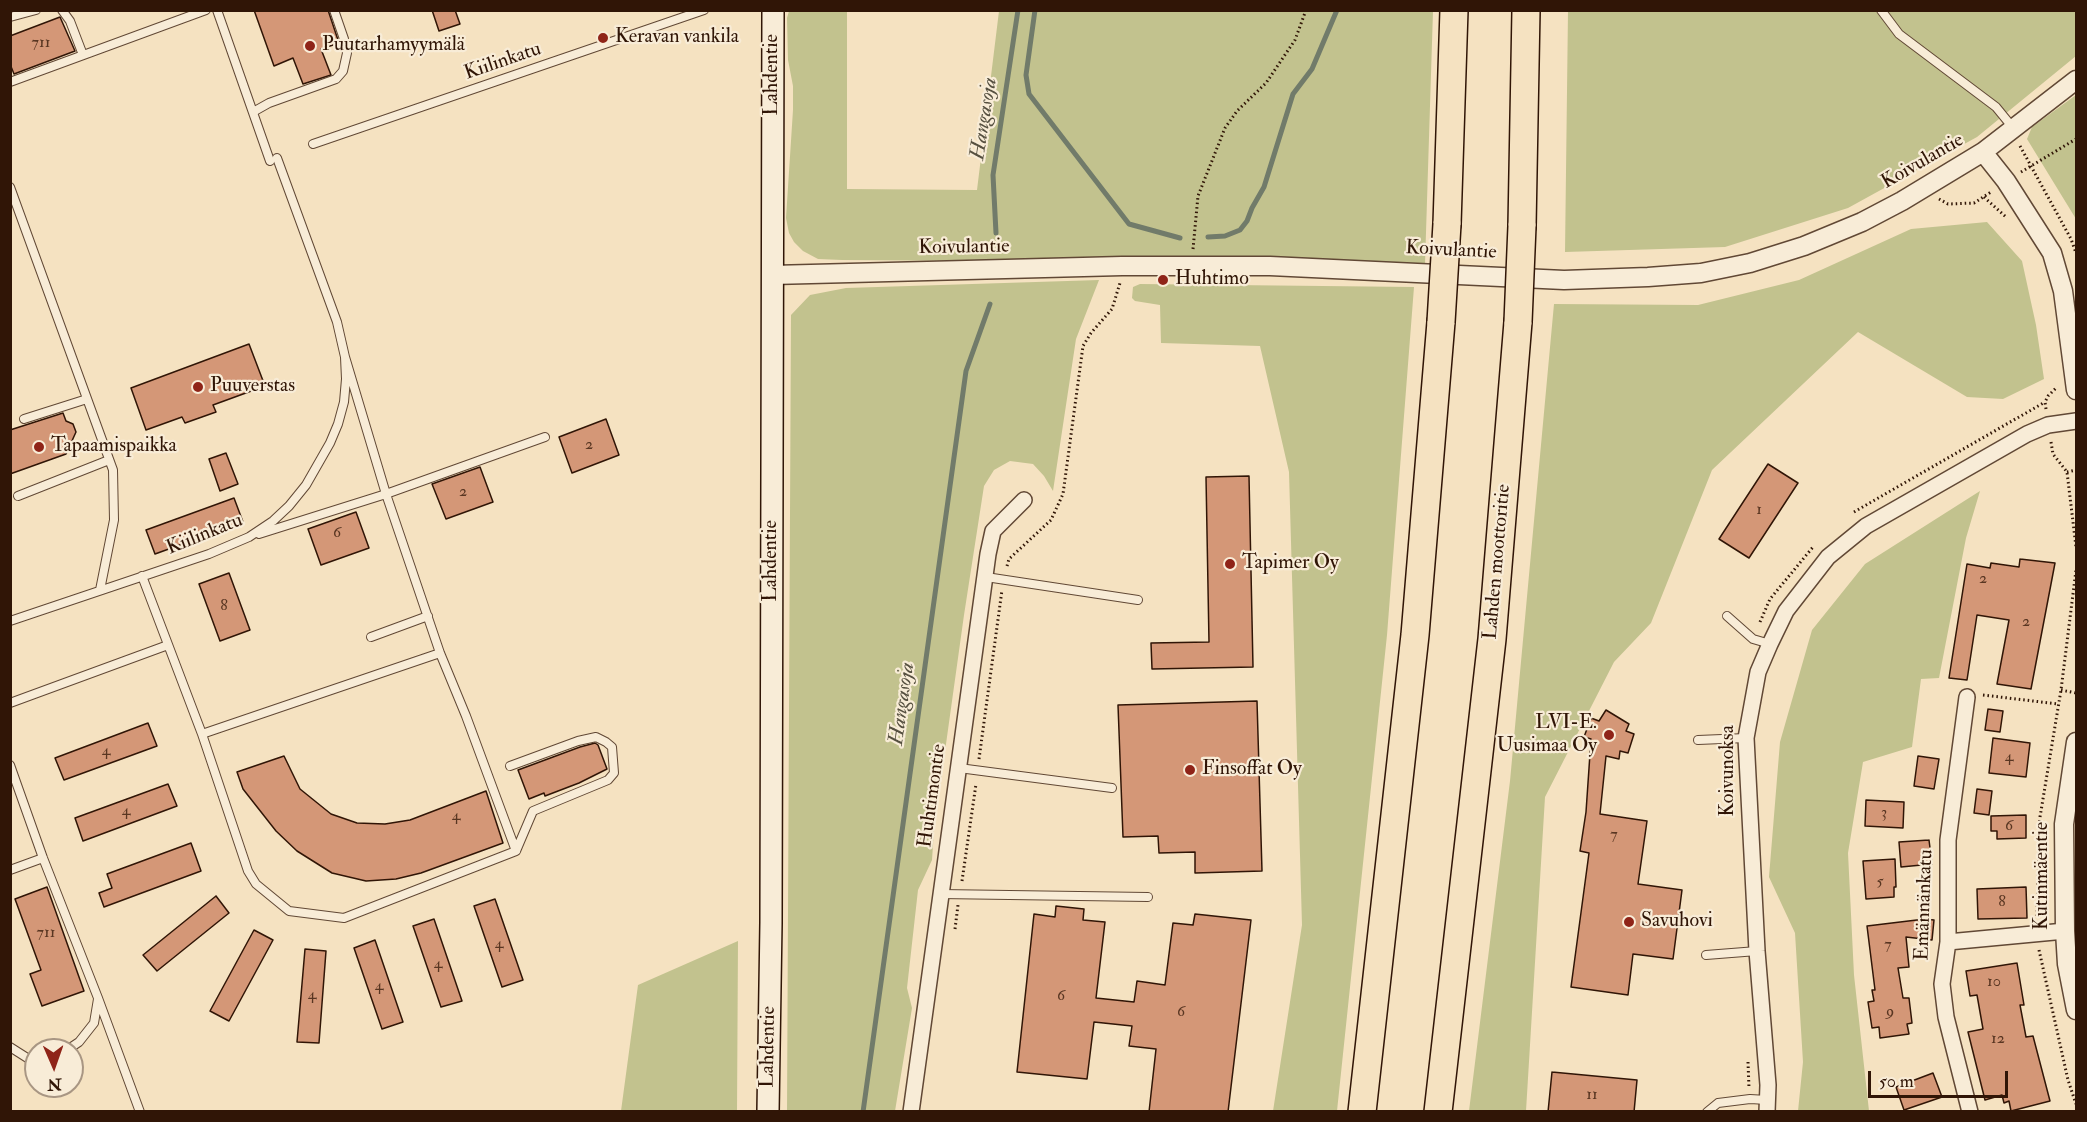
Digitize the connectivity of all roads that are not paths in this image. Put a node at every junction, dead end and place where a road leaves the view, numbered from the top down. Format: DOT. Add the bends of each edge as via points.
graph roads {
  1 [pos="62,10"];
  2 [pos="206,10"];
  3 [pos="217,10"];
  4 [pos="334,10"];
  5 [pos="704,10"];
  6 [pos="773,10"];
  7 [pos="1454,10"];
  8 [pos="1526,10"];
  9 [pos="1881,10"];
  10 [pos="30,11"];
  11 [pos="10,17"];
  12 [pos="83,55"];
  13 [pos="2076,80"];
  14 [pos="10,82"];
  15 [pos="253,112"];
  16 [pos="2014,130"];
  17 [pos="313,144"];
  18 [pos="1983,152"];
  19 [pos="10,187"];
  20 [pos="772,275"];
  21 [pos="345,357"];
  22 [pos="2076,390"];
  23 [pos="87,399"];
  24 [pos="24,419"];
  25 [pos="2076,421"];
  26 [pos="545,438"];
  27 [pos="109,460"];
  28 [pos="386,494"];
  29 [pos="18,496"];
  30 [pos="1024,500"];
  31 [pos="249,537"];
  32 [pos="142,576"];
  33 [pos="986,577"];
  34 [pos="99,591"];
  35 [pos="1138,600"];
  36 [pos="428,616"];
  37 [pos="1727,616"];
  38 [pos="10,621"];
  39 [pos="371,636"];
  40 [pos="1770,644"];
  41 [pos="168,645"];
  42 [pos="440,653"];
  43 [pos="1967,697"];
  44 [pos="10,703"];
  45 [pos="202,734"];
  46 [pos="1746,738"];
  47 [pos="1698,740"];
  48 [pos="2076,742"];
  49 [pos="10,765"];
  50 [pos="510,766"];
  51 [pos="959,768"];
  52 [pos="1112,788"];
  53 [pos="516,851"];
  54 [pos="43,858"];
  55 [pos="10,870"];
  56 [pos="940,894"];
  57 [pos="1148,897"];
  58 [pos="2065,931"];
  59 [pos="1948,942"];
  60 [pos="1756,951"];
  61 [pos="1706,955"];
  62 [pos="98,998"];
  63 [pos="2076,1010"];
  64 [pos="82,1038"];
  65 [pos="10,1047"];
  66 [pos="24,1056"];
  67 [pos="1767,1106"];
  68 [pos="140,1112"];
  69 [pos="768,1112"];
  70 [pos="911,1112"];
  71 [pos="1362,1112"];
  72 [pos="1438,1112"];
  73 [pos="1707,1112"];
  74 [pos="1970,1112"];
  1 -- 12 [label="lane"];
  2 -- 12 [label="lane"];
  3 -- 15 [label="lane, Kiilinkatu"];
  4 -- 15 [label="lane" via="347,53 343,71 336,79"];
  5 -- 17 [label="lane, Kiilinkatu"];
  6 -- 20 [label="main road, Lahdentie"];
  7 -- 71 [label="highway, bridge" via="1441,322 1415,635"];
  8 -- 72 [label="highway, Lahden moottoritie, bridge" via="1518,322 1492,639"];
  9 -- 16 [label="lane" via="1899,34 1996,107"];
  10 -- 11 [label="lane"];
  12 -- 14 [label="lane"];
  13 -- 16 [label="street, Koivulantie"];
  15 -- 21 [label="lane, Kiilinkatu" via="337,322"];
  16 -- 18 [label="street, Koivulantie"];
  18 -- 20 [label="street, Koivulantie" via="1862,222 1750,263 1701,273 1564,280 1281,266 1122,266"];
  18 -- 22 [label="street" via="2052,253 2063,291"];
  19 -- 23 [label="lane"];
  20 -- 69 [label="main road, Lahdentie"];
  21 -- 28 [label="lane"];
  21 -- 31 [label="lane, Kiilinkatu" via="344,402 330,443 290,506"];
  23 -- 24 [label="lane"];
  23 -- 27 [label="lane"];
  25 -- 40 [label="street, Koivunoksa" via="2048,425 2027,434 1866,526 1828,557 1786,611"];
  26 -- 28 [label="lane"];
  27 -- 29 [label="lane"];
  27 -- 34 [label="lane" via="114,477 114,520"];
  28 -- 31 [label="lane"];
  28 -- 36 [label="lane"];
  30 -- 33 [label="street, Huhtimontie" via="993,531"];
  31 -- 32 [label="lane, Kiilinkatu"];
  32 -- 34 [label="lane, Kiilinkatu"];
  32 -- 41 [label="lane"];
  33 -- 35 [label="lane"];
  33 -- 51 [label="street, Huhtimontie"];
  34 -- 38 [label="lane, Kiilinkatu"];
  36 -- 39 [label="lane"];
  36 -- 42 [label="lane"];
  37 -- 40 [label="lane" via="1753,639"];
  40 -- 46 [label="street, Koivunoksa" via="1758,672"];
  41 -- 44 [label="lane"];
  41 -- 45 [label="lane"];
  42 -- 45 [label="lane"];
  42 -- 53 [label="lane"];
  43 -- 59 [label="street, Emännänkatu" via="1948,840"];
  45 -- 53 [label="lane" via="248,871 256,884 289,911 344,918"];
  46 -- 47 [label="lane"];
  46 -- 60 [label="street, Koivunoksa"];
  48 -- 58 [label="street, Kutinmäentie" via="2064,824"];
  49 -- 54 [label="lane"];
  50 -- 53 [label="lane" via="596,737 612,747 614,762 614,773 608,780 533,811"];
  51 -- 52 [label="lane"];
  51 -- 56 [label="street, Huhtimontie"];
  54 -- 55 [label="lane"];
  54 -- 62 [label="lane"];
  56 -- 57 [label="lane"];
  56 -- 70 [label="street, Huhtimontie"];
  58 -- 59 [label="street"];
  58 -- 63 [label="street, Kutinmäentie"];
  59 -- 74 [label="street, Emännänkatu" via="1942,984 1946,1017"];
  60 -- 61 [label="lane"];
  60 -- 67 [label="street, Koivunoksa"];
  62 -- 64 [label="lane" via="94,1023"];
  62 -- 68 [label="lane"];
  65 -- 66 [label="lane"];
  67 -- 73 [label="lane" via="1750,1099 1718,1103"];
}
